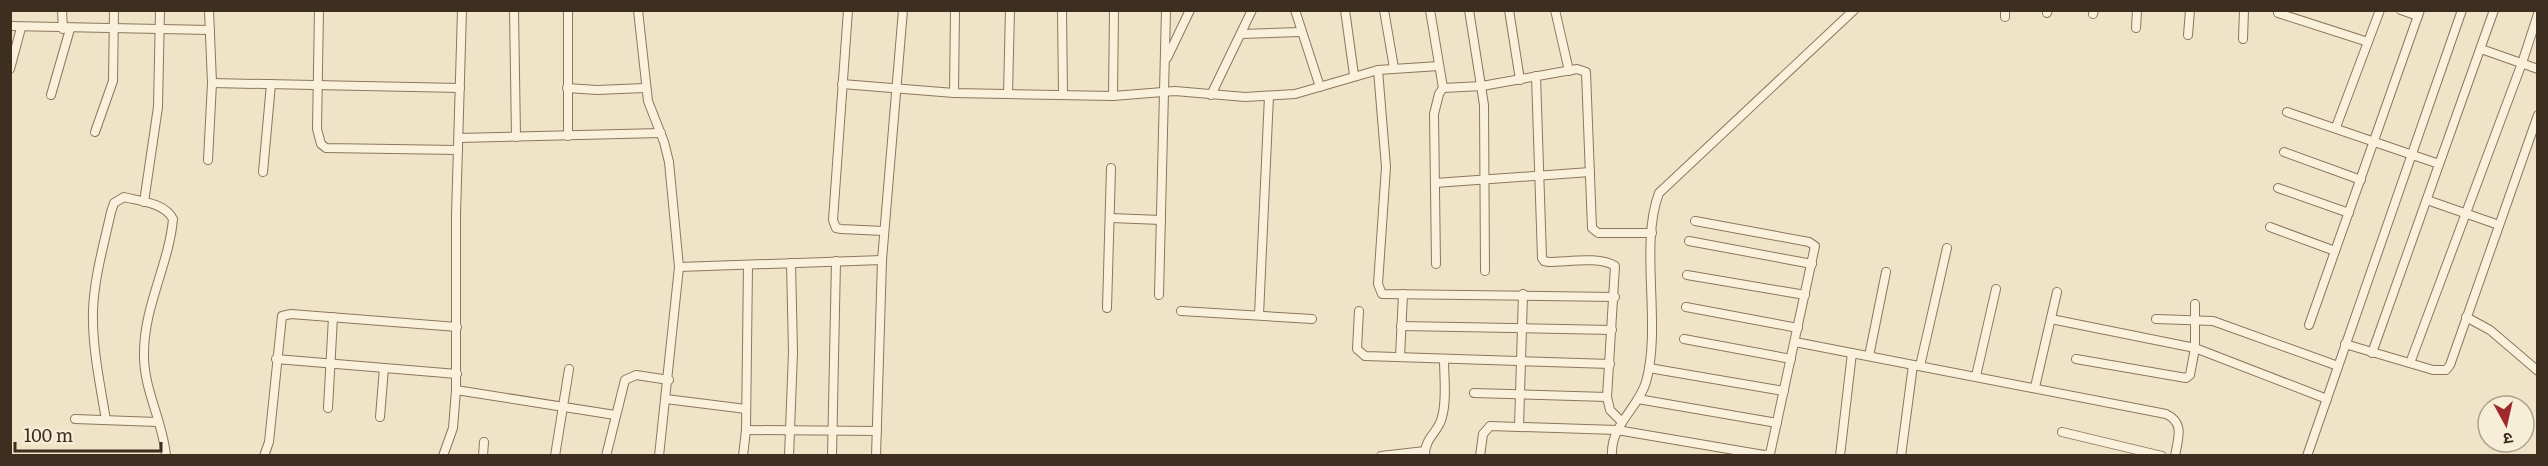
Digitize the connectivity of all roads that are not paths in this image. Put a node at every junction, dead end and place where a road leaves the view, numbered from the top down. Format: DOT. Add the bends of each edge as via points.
graph roads {
  1 [pos="62,10"];
  2 [pos="114,10"];
  3 [pos="160,10"];
  4 [pos="210,10"];
  5 [pos="319,10"];
  6 [pos="462,10"];
  7 [pos="514,10"];
  8 [pos="568,10"];
  9 [pos="638,10"];
  10 [pos="848,10"];
  11 [pos="903,10"];
  12 [pos="955,10"];
  13 [pos="1010,10"];
  14 [pos="1062,10"];
  15 [pos="1114,10"];
  16 [pos="1166,10"];
  17 [pos="1190,10"];
  18 [pos="1252,10"];
  19 [pos="1295,10"];
  20 [pos="1345,10"];
  21 [pos="1384,10"];
  22 [pos="1430,10"];
  23 [pos="1469,10"];
  24 [pos="1509,10"];
  25 [pos="1555,10"];
  26 [pos="1854,10"];
  27 [pos="2137,10"];
  28 [pos="2190,10"];
  29 [pos="2244,10"];
  30 [pos="2380,10"];
  31 [pos="2401,10"];
  32 [pos="2463,10"];
  33 [pos="2494,10"];
  34 [pos="2278,13"];
  35 [pos="2419,13"];
  36 [pos="2538,14"];
  37 [pos="10,26"];
  38 [pos="21,28"];
  39 [pos="2136,28"];
  40 [pos="66,29"];
  41 [pos="114,29"];
  42 [pos="160,30"];
  43 [pos="210,30"];
  44 [pos="1300,32"];
  45 [pos="1241,34"];
  46 [pos="2188,35"];
  47 [pos="2242,39"];
  48 [pos="2368,42"];
  49 [pos="2481,49"];
  50 [pos="1166,62"];
  51 [pos="2522,63"];
  52 [pos="1439,66"];
  53 [pos="1394,68"];
  54 [pos="10,69"];
  55 [pos="2538,69"];
  56 [pos="1378,70"];
  57 [pos="1569,71"];
  58 [pos="1354,75"];
  59 [pos="1536,76"];
  60 [pos="1520,80"];
  61 [pos="212,83"];
  62 [pos="271,84"];
  63 [pos="842,84"];
  64 [pos="318,85"];
  65 [pos="1482,86"];
  66 [pos="1320,87"];
  67 [pos="460,88"];
  68 [pos="567,88"];
  69 [pos="645,88"];
  70 [pos="896,88"];
  71 [pos="1443,88"];
  72 [pos="1165,92"];
  73 [pos="954,93"];
  74 [pos="1008,94"];
  75 [pos="51,95"];
  76 [pos="1063,95"];
  77 [pos="1211,95"];
  78 [pos="1113,96"];
  79 [pos="1269,96"];
  80 [pos="2287,112"];
  81 [pos="2538,115"];
  82 [pos="2336,127"];
  83 [pos="95,132"];
  84 [pos="661,134"];
  85 [pos="568,136"];
  86 [pos="516,137"];
  87 [pos="459,138"];
  88 [pos="2375,140"];
  89 [pos="459,150"];
  90 [pos="2284,152"];
  91 [pos="2412,154"];
  92 [pos="208,160"];
  93 [pos="2439,164"];
  94 [pos="1111,168"];
  95 [pos="263,172"];
  96 [pos="1590,172"];
  97 [pos="1540,176"];
  98 [pos="1485,180"];
  99 [pos="2361,180"];
  100 [pos="1435,183"];
  101 [pos="2278,188"];
  102 [pos="2427,200"];
  103 [pos="144,202"];
  104 [pos="2349,213"];
  105 [pos="2464,213"];
  106 [pos="1111,218"];
  107 [pos="1161,220"];
  108 [pos="1695,221"];
  109 [pos="2499,225"];
  110 [pos="2270,227"];
  111 [pos="884,231"];
  112 [pos="1652,233"];
  113 [pos="1689,241"];
  114 [pos="1947,249"];
  115 [pos="2335,251"];
  116 [pos="882,260"];
  117 [pos="836,261"];
  118 [pos="791,263"];
  119 [pos="1436,264"];
  120 [pos="1812,264"];
  121 [pos="748,265"];
  122 [pos="679,267"];
  123 [pos="1485,271"];
  124 [pos="1886,272"];
  125 [pos="1687,275"];
  126 [pos="1996,289"];
  127 [pos="2057,292"];
  128 [pos="1403,294"];
  129 [pos="1523,294"];
  130 [pos="1805,294"];
  131 [pos="1159,295"];
  132 [pos="1615,297"];
  133 [pos="2195,304"];
  134 [pos="1107,308"];
  135 [pos="1686,308"];
  136 [pos="1181,310"];
  137 [pos="1359,311"];
  138 [pos="1259,315"];
  139 [pos="2466,316"];
  140 [pos="333,317"];
  141 [pos="1312,319"];
  142 [pos="2051,319"];
  143 [pos="2156,319"];
  144 [pos="2196,319"];
  145 [pos="2309,325"];
  146 [pos="1401,326"];
  147 [pos="457,327"];
  148 [pos="1522,327"];
  149 [pos="1798,328"];
  150 [pos="1612,330"];
  151 [pos="1684,339"];
  152 [pos="1795,342"];
  153 [pos="2345,344"];
  154 [pos="2195,348"];
  155 [pos="1852,353"];
  156 [pos="2372,353"];
  157 [pos="1869,356"];
  158 [pos="1400,357"];
  159 [pos="2076,358"];
  160 [pos="276,359"];
  161 [pos="1444,359"];
  162 [pos="1791,359"];
  163 [pos="1521,360"];
  164 [pos="2410,363"];
  165 [pos="330,364"];
  166 [pos="1610,364"];
  167 [pos="1917,366"];
  168 [pos="2338,366"];
  169 [pos="384,368"];
  170 [pos="1648,368"];
  171 [pos="569,369"];
  172 [pos="2538,371"];
  173 [pos="457,374"];
  174 [pos="1976,376"];
  175 [pos="669,380"];
  176 [pos="2035,387"];
  177 [pos="456,390"];
  178 [pos="1784,392"];
  179 [pos="1474,393"];
  180 [pos="1520,394"];
  181 [pos="1607,397"];
  182 [pos="666,399"];
  183 [pos="1638,399"];
  184 [pos="2327,399"];
  185 [pos="563,407"];
  186 [pos="328,408"];
  187 [pos="746,409"];
  188 [pos="615,415"];
  189 [pos="380,417"];
  190 [pos="75,419"];
  191 [pos="105,420"];
  192 [pos="157,422"];
  193 [pos="1777,423"];
  194 [pos="1619,426"];
  195 [pos="1519,427"];
  196 [pos="746,430"];
  197 [pos="789,430"];
  198 [pos="832,430"];
  199 [pos="877,431"];
  200 [pos="2062,432"];
  201 [pos="484,442"];
  202 [pos="1425,453"];
  203 [pos="2147,454"];
  204 [pos="166,456"];
  205 [pos="264,456"];
  206 [pos="443,456"];
  207 [pos="483,456"];
  208 [pos="555,456"];
  209 [pos="606,456"];
  210 [pos="659,456"];
  211 [pos="743,456"];
  212 [pos="789,456"];
  213 [pos="832,456"];
  214 [pos="876,456"];
  215 [pos="1381,456"];
  216 [pos="1480,456"];
  217 [pos="1612,456"];
  218 [pos="1840,456"];
  219 [pos="1901,456"];
  220 [pos="2162,456"];
  221 [pos="2175,456"];
  222 [pos="2307,456"];
  1 -- 40 [label="street"];
  2 -- 41 [label="street"];
  3 -- 42 [label="street"];
  4 -- 43 [label="street"];
  5 -- 64 [label="street"];
  6 -- 67 [label="street"];
  7 -- 86 [label="street"];
  8 -- 68 [label="street"];
  9 -- 69 [label="street"];
  10 -- 63 [label="street"];
  11 -- 70 [label="street"];
  12 -- 73 [label="street"];
  13 -- 74 [label="street"];
  14 -- 76 [label="street"];
  15 -- 78 [label="street"];
  16 -- 50 [label="street"];
  17 -- 50 [label="street"];
  18 -- 45 [label="street"];
  19 -- 44 [label="street"];
  20 -- 58 [label="street"];
  21 -- 53 [label="street"];
  22 -- 52 [label="street"];
  23 -- 65 [label="street"];
  24 -- 60 [label="street"];
  25 -- 57 [label="street"];
  26 -- 112 [label="street" via="1665,186 1655,205"];
  27 -- 39 [label="street"];
  28 -- 46 [label="street"];
  29 -- 47 [label="street"];
  30 -- 48 [label="street"];
  31 -- 35 [label="street"];
  32 -- 91 [label="street"];
  33 -- 49 [label="street"];
  34 -- 48 [label="street"];
  35 -- 88 [label="street"];
  36 -- 51 [label="street"];
  37 -- 38 [label="street"];
  38 -- 40 [label="street"];
  38 -- 54 [label="street"];
  40 -- 41 [label="street"];
  40 -- 75 [label="street"];
  41 -- 42 [label="street"];
  41 -- 83 [label="street" via="113,81"];
  42 -- 43 [label="street"];
  42 -- 103 [label="street" via="158,107"];
  43 -- 61 [label="street"];
  44 -- 45 [label="street"];
  44 -- 66 [label="street"];
  45 -- 77 [label="street"];
  48 -- 82 [label="street"];
  49 -- 51 [label="street"];
  49 -- 93 [label="street"];
  50 -- 72 [label="street"];
  51 -- 55 [label="street"];
  51 -- 105 [label="street"];
  52 -- 53 [label="street"];
  52 -- 71 [label="street"];
  53 -- 56 [label="street"];
  56 -- 58 [label="street"];
  56 -- 128 [label="street" via="1386,167 1378,284 1382,294"];
  57 -- 59 [label="street"];
  57 -- 96 [label="street" via="1582,70 1588,78"];
  58 -- 66 [label="street"];
  59 -- 60 [label="street"];
  59 -- 97 [label="street"];
  60 -- 65 [label="street"];
  61 -- 62 [label="street"];
  61 -- 92 [label="street"];
  62 -- 64 [label="street"];
  62 -- 95 [label="street"];
  63 -- 70 [label="street"];
  63 -- 111 [label="street" via="834,225 841,229"];
  64 -- 67 [label="street"];
  64 -- 89 [label="street" via="317,129 321,144 327,148"];
  65 -- 71 [label="street"];
  65 -- 98 [label="street"];
  66 -- 79 [label="street"];
  67 -- 87 [label="street"];
  68 -- 69 [label="street"];
  68 -- 85 [label="street"];
  69 -- 84 [label="street"];
  70 -- 73 [label="street"];
  70 -- 111 [label="street"];
  71 -- 100 [label="street" via="1434,114"];
  72 -- 77 [label="street"];
  72 -- 78 [label="street"];
  72 -- 107 [label="street"];
  73 -- 74 [label="street"];
  74 -- 76 [label="street"];
  76 -- 78 [label="street"];
  77 -- 79 [label="street"];
  79 -- 138 [label="street"];
  80 -- 82 [label="street"];
  81 -- 109 [label="street"];
  82 -- 88 [label="street"];
  84 -- 85 [label="street"];
  84 -- 122 [label="street" via="669,162"];
  85 -- 86 [label="street"];
  86 -- 87 [label="street"];
  87 -- 89 [label="street"];
  88 -- 91 [label="street"];
  88 -- 99 [label="street"];
  89 -- 147 [label="street"];
  90 -- 99 [label="street"];
  91 -- 93 [label="street"];
  91 -- 153 [label="street"];
  93 -- 102 [label="street"];
  94 -- 106 [label="street"];
  96 -- 97 [label="street"];
  96 -- 112 [label="street" via="1594,231"];
  97 -- 98 [label="street"];
  97 -- 132 [label="street" via="1544,261 1616,266"];
  98 -- 100 [label="street"];
  98 -- 123 [label="street"];
  99 -- 104 [label="street"];
  100 -- 119 [label="street"];
  101 -- 104 [label="street"];
  102 -- 105 [label="street"];
  102 -- 156 [label="street"];
  103 -- 191 [label="street" via="124,197 114,203 95,287 93,332"];
  103 -- 192 [label="street" via="170,213 173,219 144,335 146,376"];
  104 -- 115 [label="street"];
  105 -- 109 [label="street"];
  105 -- 164 [label="street"];
  106 -- 107 [label="street"];
  106 -- 134 [label="street"];
  107 -- 131 [label="street"];
  108 -- 120 [label="street" via="1813,244"];
  109 -- 139 [label="street"];
  110 -- 115 [label="street"];
  111 -- 116 [label="street"];
  112 -- 170 [label="street"];
  113 -- 120 [label="street"];
  114 -- 167 [label="street"];
  115 -- 145 [label="street"];
  116 -- 117 [label="street"];
  116 -- 199 [label="street"];
  117 -- 118 [label="street"];
  117 -- 198 [label="street"];
  118 -- 121 [label="street"];
  118 -- 197 [label="street" via="793,352"];
  120 -- 130 [label="street"];
  121 -- 122 [label="street"];
  121 -- 187 [label="street"];
  122 -- 175 [label="street"];
  124 -- 157 [label="street"];
  125 -- 130 [label="street"];
  126 -- 174 [label="street"];
  127 -- 142 [label="street"];
  128 -- 129 [label="street"];
  128 -- 146 [label="street"];
  129 -- 132 [label="street"];
  129 -- 148 [label="street"];
  130 -- 149 [label="street"];
  132 -- 150 [label="street"];
  133 -- 144 [label="street"];
  135 -- 149 [label="street"];
  136 -- 138 [label="street"];
  137 -- 158 [label="street" via="1358,353"];
  138 -- 141 [label="street"];
  139 -- 164 [label="street" via="2446,370"];
  139 -- 172 [label="street" via="2490,330"];
  140 -- 147 [label="street"];
  140 -- 160 [label="street" via="282,316"];
  140 -- 165 [label="street"];
  142 -- 154 [label="street"];
  142 -- 176 [label="street"];
  143 -- 144 [label="street"];
  144 -- 154 [label="street"];
  144 -- 168 [label="street" via="2241,330"];
  146 -- 148 [label="street"];
  146 -- 158 [label="street"];
  147 -- 173 [label="street"];
  148 -- 150 [label="street"];
  148 -- 163 [label="street"];
  149 -- 152 [label="street"];
  150 -- 166 [label="street"];
  151 -- 162 [label="street"];
  152 -- 155 [label="street"];
  152 -- 162 [label="street"];
  153 -- 156 [label="street"];
  153 -- 168 [label="street"];
  154 -- 159 [label="street" via="2186,378"];
  154 -- 184 [label="street"];
  155 -- 157 [label="street"];
  155 -- 218 [label="street"];
  156 -- 164 [label="street"];
  157 -- 167 [label="street"];
  158 -- 161 [label="street"];
  160 -- 165 [label="street"];
  160 -- 205 [label="street" via="269,442"];
  161 -- 163 [label="street"];
  161 -- 202 [label="street" via="1442,421 1426,443"];
  162 -- 178 [label="street"];
  163 -- 166 [label="street"];
  163 -- 180 [label="street"];
  165 -- 169 [label="street"];
  165 -- 186 [label="street"];
  166 -- 181 [label="street"];
  167 -- 174 [label="street"];
  167 -- 219 [label="street"];
  168 -- 184 [label="street"];
  169 -- 173 [label="street"];
  169 -- 189 [label="street"];
  170 -- 178 [label="street"];
  170 -- 183 [label="street"];
  171 -- 185 [label="street"];
  173 -- 177 [label="street"];
  174 -- 176 [label="street"];
  175 -- 182 [label="street"];
  175 -- 188 [label="street" via="630,376 621,387"];
  176 -- 221 [label="street" via="2175,418 2179,431"];
  177 -- 185 [label="street"];
  177 -- 206 [label="street" via="453,428"];
  178 -- 193 [label="street"];
  179 -- 180 [label="street"];
  180 -- 181 [label="street"];
  180 -- 195 [label="street"];
  181 -- 194 [label="street"];
  182 -- 187 [label="street"];
  182 -- 210 [label="street"];
  183 -- 193 [label="street"];
  183 -- 194 [label="street"];
  184 -- 222 [label="street"];
  185 -- 188 [label="street"];
  185 -- 208 [label="street"];
  187 -- 196 [label="street"];
  188 -- 209 [label="street"];
  190 -- 191 [label="street"];
  191 -- 192 [label="street"];
  192 -- 204 [label="street"];
  193 -- 194 [label="street" via="1772,450 1764,455"];
  194 -- 195 [label="street"];
  194 -- 217 [label="street"];
  195 -- 216 [label="street" via="1485,429"];
  196 -- 197 [label="street"];
  196 -- 211 [label="street"];
  197 -- 198 [label="street"];
  197 -- 212 [label="street"];
  198 -- 199 [label="street"];
  198 -- 213 [label="street"];
  199 -- 214 [label="street"];
  200 -- 203 [label="street"];
  201 -- 207 [label="street"];
  202 -- 215 [label="street"];
  203 -- 220 [label="street"];
}
